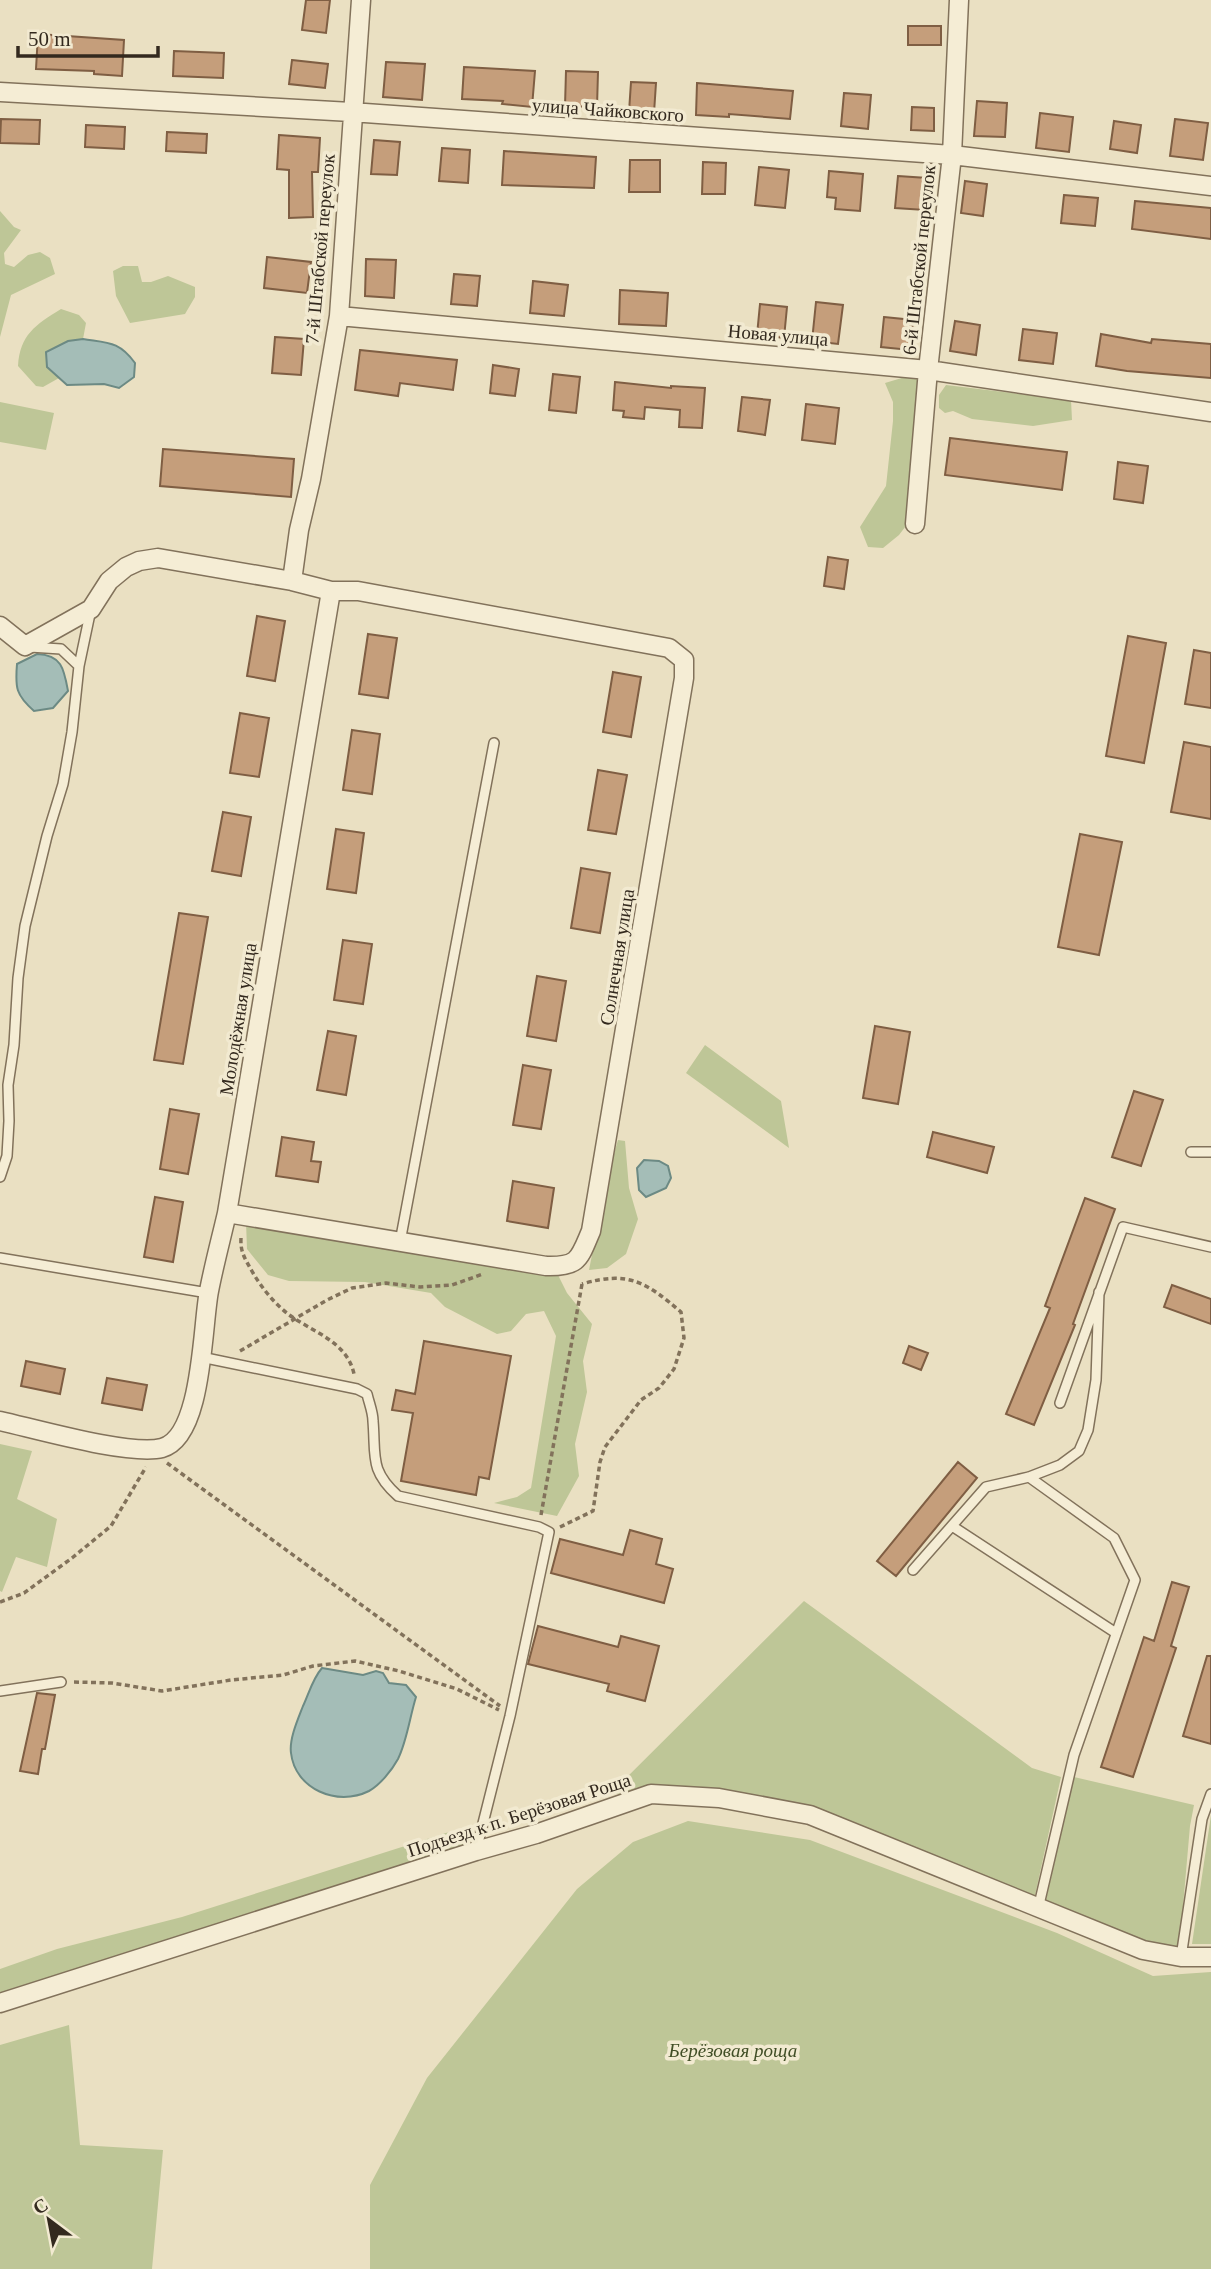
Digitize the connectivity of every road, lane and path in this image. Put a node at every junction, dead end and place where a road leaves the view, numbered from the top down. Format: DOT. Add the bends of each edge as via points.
graph roads {
  1 [pos="361,0"];
  2 [pos="959,0"];
  3 [pos="0,92"];
  4 [pos="351,112"];
  5 [pos="952,155"];
  6 [pos="1211,186"];
  7 [pos="340,316"];
  8 [pos="928,370"];
  9 [pos="1211,412"];
  10 [pos="915,524"];
  11 [pos="292,582"];
  12 [pos="331,591"];
  13 [pos="91,608"];
  14 [pos="0,626"];
  15 [pos="25,646"];
  16 [pos="79,666"];
  17 [pos="494,743"];
  18 [pos="1191,1152"];
  19 [pos="1211,1152"];
  20 [pos="0,1177"];
  21 [pos="234,1214"];
  22 [pos="400,1242"];
  23 [pos="1211,1247"];
  24 [pos="0,1258"];
  25 [pos="511,1261"];
  26 [pos="577,1261"];
  27 [pos="582,1284"];
  28 [pos="1099,1292"];
  29 [pos="208,1293"];
  30 [pos="295,1319"];
  31 [pos="201,1357"];
  32 [pos="223,1361"];
  33 [pos="357,1389"];
  34 [pos="1060,1403"];
  35 [pos="0,1421"];
  36 [pos="160,1449"];
  37 [pos="1029,1477"];
  38 [pos="952,1526"];
  39 [pos="539,1527"];
  40 [pos="548,1532"];
  41 [pos="913,1570"];
  42 [pos="0,1602"];
  43 [pos="1116,1633"];
  44 [pos="61,1682"];
  45 [pos="0,1691"];
  46 [pos="510,1716"];
  47 [pos="1211,1794"];
  48 [pos="476,1851"];
  49 [pos="1038,1909"];
  50 [pos="1181,1957"];
  51 [pos="1211,1957"];
  52 [pos="0,2003"];
  1 -- 4 [label="street, 7-й Штабской переулок"];
  2 -- 5 [label="street, 6-й Штабской переулок"];
  3 -- 4 [label="street, улица Чайковского"];
  4 -- 5 [label="street, улица Чайковского"];
  4 -- 7 [label="street, 7-й Штабской переулок"];
  5 -- 6 [label="street, улица Чайковского"];
  5 -- 8 [label="street, 6-й Штабской переулок"];
  7 -- 8 [label="street, Новая улица"];
  7 -- 11 [label="street, 7-й Штабской переулок"];
  8 -- 9 [label="street, Новая улица"];
  8 -- 10 [label="street, 6-й Штабской переулок"];
  11 -- 12 [label="street"];
  11 -- 13 [label="street" via="158,558 126,567 109,581"];
  12 -- 21 [label="street, Молодёжная улица"];
  12 -- 26 [label="street, Солнечная улица" via="358,591 668,648 684,660 596,1205 591,1231"];
  13 -- 15 [label="street"];
  13 -- 16 [label="lane"];
  14 -- 15 [label="street"];
  15 -- 16 [label="lane" via="61,649"];
  16 -- 20 [label="lane" via="63,783 25,926 8,1085 7,1156"];
  17 -- 22 [label="lane"];
  18 -- 19 [label="lane"];
  21 -- 22 [label="street"];
  21 -- 29 [label="street, Молодёжная улица"];
  21 -- 30 [label="path" via="240,1252 262,1287"];
  22 -- 25 [label="street"];
  23 -- 28 [label="lane" via="1123,1227"];
  24 -- 29 [label="lane"];
  25 -- 26 [label="street" via="566,1266"];
  25 -- 30 [label="path" via="452,1285 386,1283 352,1289"];
  26 -- 27 [label="path"];
  27 -- 39 [label="path"];
  27 -- 40 [label="path" via="634,1279 681,1312 684,1338 674,1369 659,1388 641,1400 605,1447 593,1511"];
  28 -- 34 [label="lane"];
  28 -- 37 [label="lane" via="1096,1380 1088,1430 1079,1451 1060,1465"];
  29 -- 31 [label="street, Молодёжная улица"];
  30 -- 32 [label="path"];
  30 -- 33 [label="path" via="332,1339 352,1367"];
  31 -- 32 [label="lane"];
  31 -- 36 [label="street, Молодёжная улица" via="188,1419 178,1436"];
  32 -- 33 [label="lane"];
  33 -- 39 [label="lane" via="367,1394 373,1418 374,1460 386,1485 398,1496"];
  35 -- 36 [label="street" via="129,1449"];
  36 -- 42 [label="path" via="111,1526 24,1593"];
  36 -- 46 [label="path"];
  37 -- 38 [label="lane" via="986,1487"];
  37 -- 43 [label="lane" via="1114,1538 1135,1580"];
  38 -- 41 [label="lane"];
  38 -- 43 [label="lane"];
  39 -- 40 [label="lane"];
  40 -- 46 [label="lane"];
  43 -- 49 [label="lane" via="1074,1755"];
  44 -- 45 [label="lane"];
  44 -- 46 [label="path" via="112,1683 162,1691 355,1661 457,1689"];
  46 -- 48 [label="lane"];
  47 -- 50 [label="lane" via="1202,1819"];
  48 -- 49 [label="street, Подъезд к п. Берёзовая Роща" via="650,1794 719,1798 810,1815"];
  48 -- 52 [label="street, Подъезд к п. Берёзовая Роща"];
  49 -- 50 [label="street, Подъезд к п. Берёзовая Роща" via="1143,1950"];
  50 -- 51 [label="street, Подъезд к п. Берёзовая Роща"];
}
